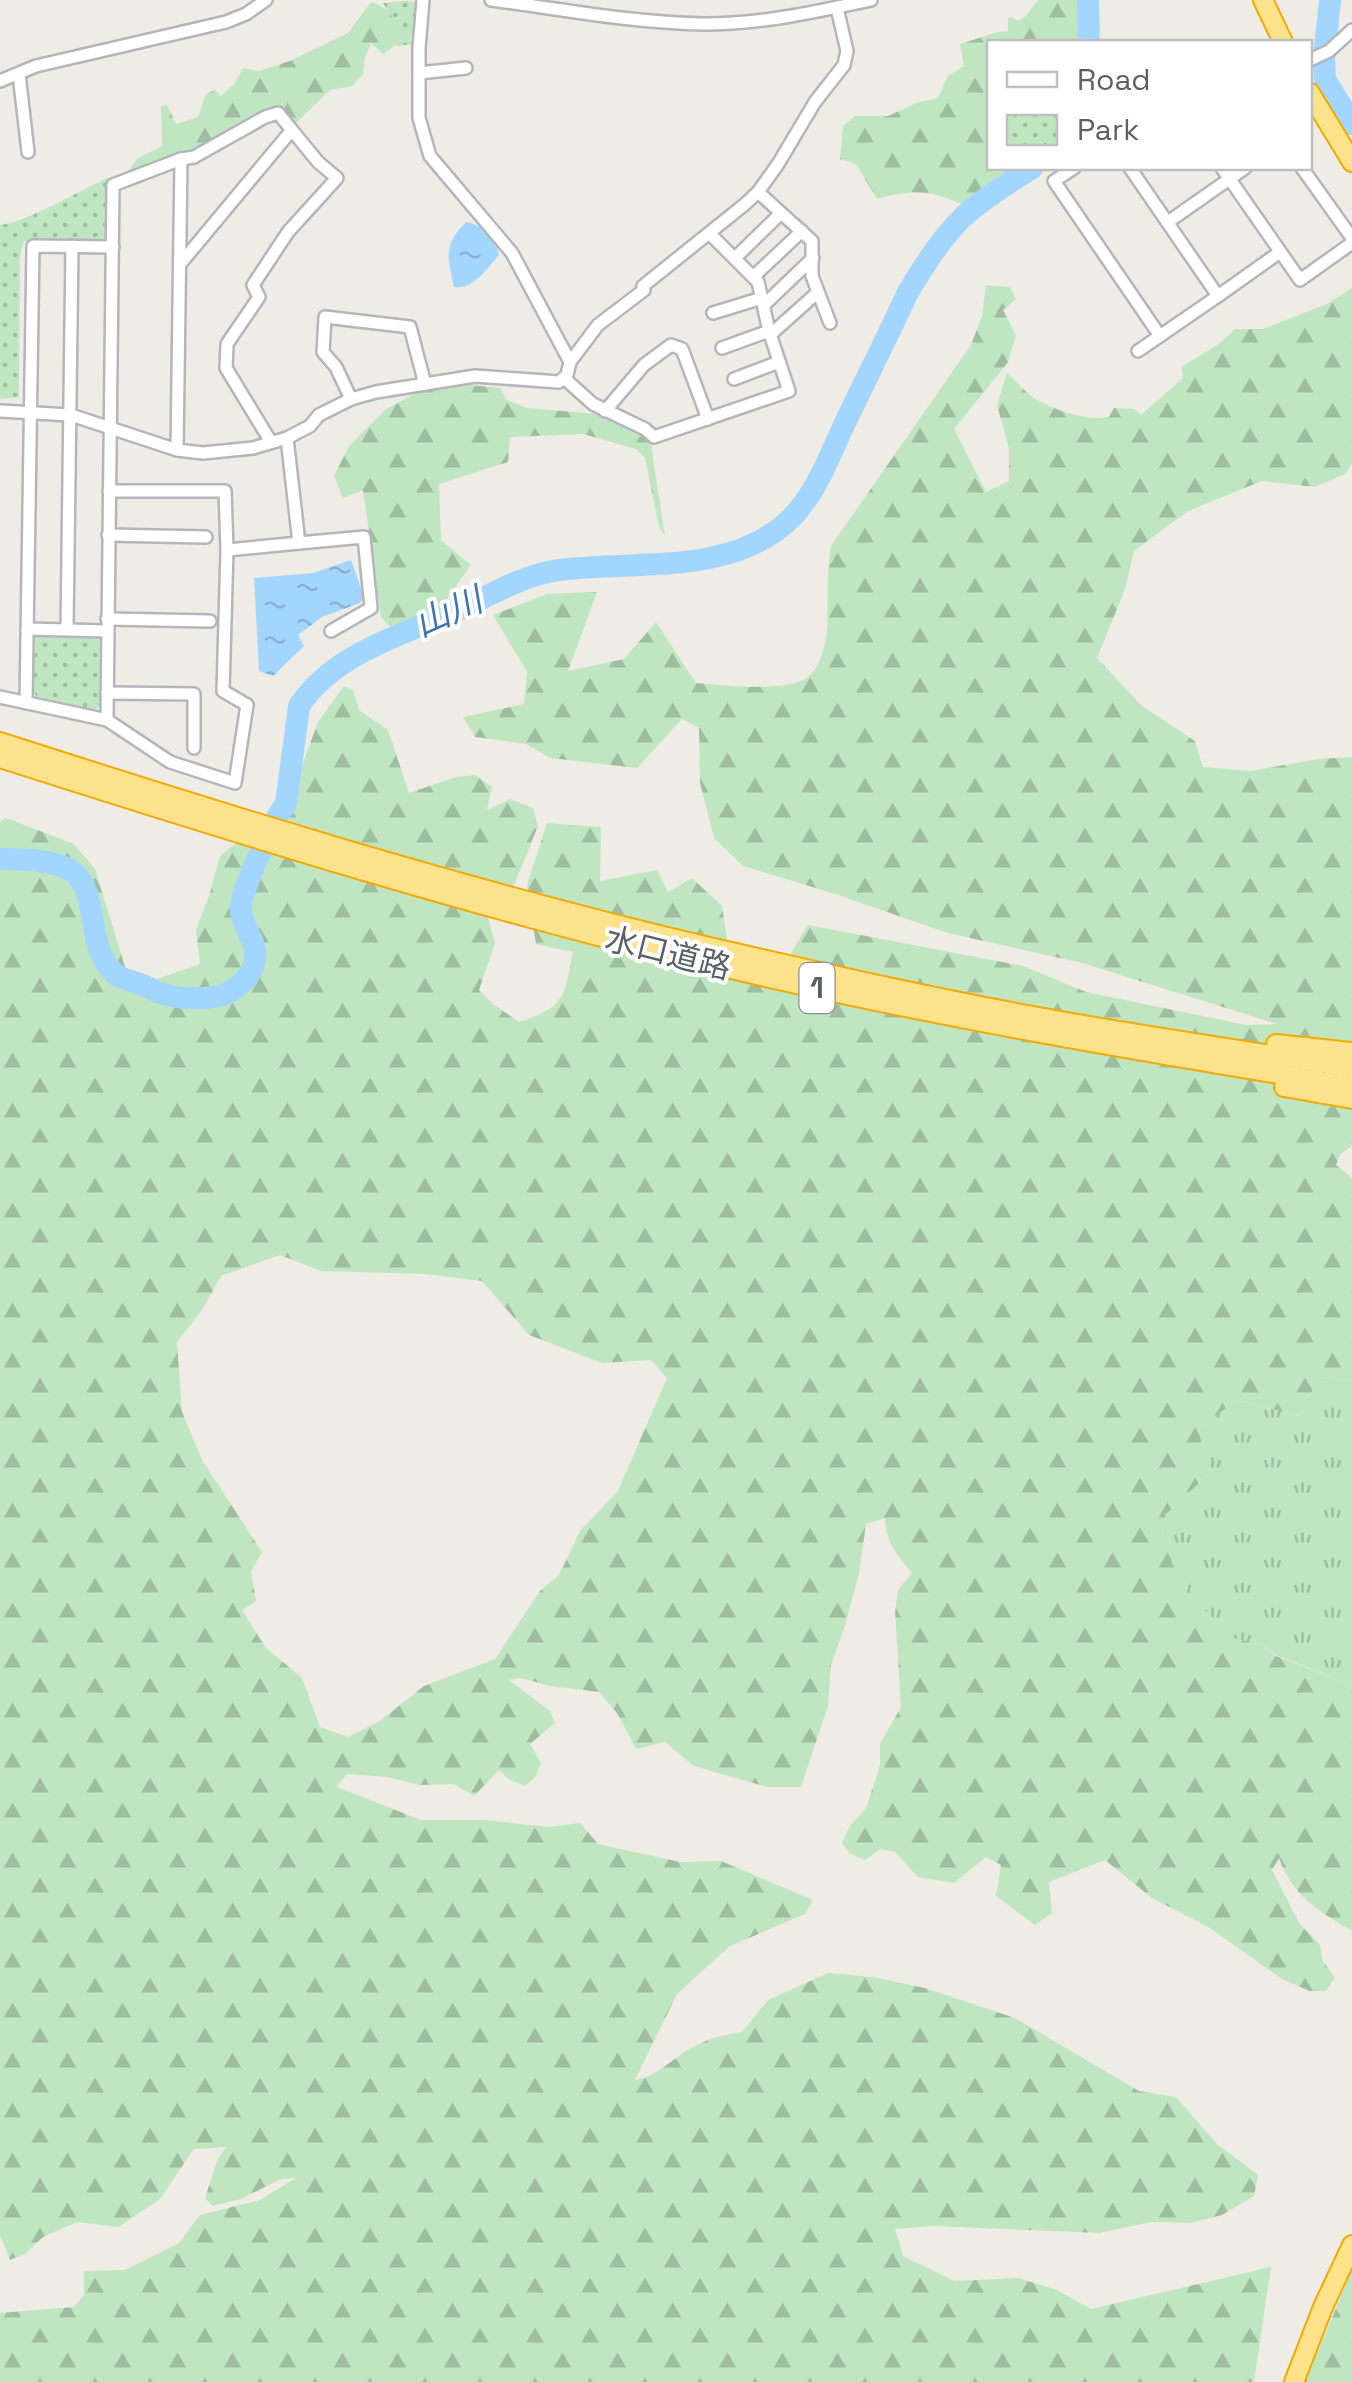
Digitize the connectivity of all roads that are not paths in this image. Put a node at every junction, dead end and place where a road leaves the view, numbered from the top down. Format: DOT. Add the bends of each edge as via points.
graph roads {
  1 [pos="266,0"];
  2 [pos="423,0"];
  3 [pos="491,0"];
  4 [pos="871,0"];
  5 [pos="1263,0"];
  6 [pos="836,8"];
  7 [pos="1352,30"];
  8 [pos="1282,40"];
  9 [pos="1319,55"];
  10 [pos="466,68"];
  11 [pos="419,73"];
  12 [pos="19,74"];
  13 [pos="0,81"];
  14 [pos="1316,119"];
  15 [pos="291,131"];
  16 [pos="28,152"];
  17 [pos="181,159"];
  18 [pos="1352,162"];
  19 [pos="1071,170"];
  20 [pos="1131,170"];
  21 [pos="1303,170"];
  22 [pos="1225,173"];
  23 [pos="758,192"];
  24 [pos="782,213"];
  25 [pos="1168,222"];
  26 [pos="802,231"];
  27 [pos="710,234"];
  28 [pos="1352,240"];
  29 [pos="72,246"];
  30 [pos="113,246"];
  31 [pos="1280,252"];
  32 [pos="735,258"];
  33 [pos="813,258"];
  34 [pos="181,263"];
  35 [pos="753,277"];
  36 [pos="818,292"];
  37 [pos="1218,296"];
  38 [pos="763,302"];
  39 [pos="713,314"];
  40 [pos="830,324"];
  41 [pos="769,333"];
  42 [pos="1160,336"];
  43 [pos="722,348"];
  44 [pos="1138,351"];
  45 [pos="570,362"];
  46 [pos="779,362"];
  47 [pos="564,378"];
  48 [pos="734,379"];
  49 [pos="425,384"];
  50 [pos="351,400"];
  51 [pos="0,411"];
  52 [pos="29,411"];
  53 [pos="605,411"];
  54 [pos="70,415"];
  55 [pos="708,419"];
  56 [pos="110,427"];
  57 [pos="287,438"];
  58 [pos="271,442"];
  59 [pos="177,450"];
  60 [pos="109,490"];
  61 [pos="108,535"];
  62 [pos="206,537"];
  63 [pos="298,543"];
  64 [pos="227,550"];
  65 [pos="210,621"];
  66 [pos="107,625"];
  67 [pos="67,629"];
  68 [pos="27,630"];
  69 [pos="332,630"];
  70 [pos="107,693"];
  71 [pos="0,697"];
  72 [pos="26,703"];
  73 [pos="107,720"];
  74 [pos="0,742"];
  75 [pos="194,748"];
  76 [pos="0,758"];
  77 [pos="242,827"];
  78 [pos="294,842"];
  79 [pos="1186,1042"];
  80 [pos="1352,1052"];
  81 [pos="1230,1066"];
  82 [pos="1352,1068"];
  83 [pos="1352,1086"];
  84 [pos="1352,1099"];
  85 [pos="1352,2245"];
  86 [pos="1294,2382"];
  1 -- 12 [label="street" via="226,22"];
  2 -- 11 [label="street"];
  3 -- 6 [label="street" via="705,24"];
  4 -- 6 [label="street"];
  5 -- 8 [label="highway"];
  6 -- 23 [label="street" via="847,51 844,66"];
  7 -- 9 [label="street"];
  10 -- 11 [label="street"];
  11 -- 45 [label="street" via="430,156 512,253"];
  12 -- 13 [label="street"];
  12 -- 16 [label="street"];
  14 -- 18 [label="highway"];
  15 -- 17 [label="street" via="278,113"];
  15 -- 34 [label="street"];
  15 -- 58 [label="street" via="337,178 288,232 253,286 259,297 227,344 226,358"];
  17 -- 30 [label="street" via="114,184"];
  17 -- 34 [label="street"];
  19 -- 42 [label="street" via="1054,181"];
  20 -- 25 [label="street"];
  21 -- 28 [label="street"];
  22 -- 25 [label="street"];
  22 -- 31 [label="street"];
  23 -- 24 [label="street"];
  23 -- 27 [label="street"];
  24 -- 26 [label="street"];
  24 -- 32 [label="street"];
  25 -- 37 [label="street"];
  26 -- 33 [label="street" via="812,241"];
  26 -- 35 [label="street"];
  27 -- 32 [label="street"];
  27 -- 45 [label="street" via="598,324"];
  28 -- 31 [label="street" via="1300,280"];
  29 -- 30 [label="street"];
  29 -- 52 [label="street" via="33,246"];
  29 -- 54 [label="street"];
  30 -- 56 [label="street"];
  31 -- 37 [label="street"];
  32 -- 35 [label="street"];
  33 -- 36 [label="street"];
  33 -- 38 [label="street"];
  34 -- 59 [label="street"];
  35 -- 38 [label="street"];
  36 -- 40 [label="street"];
  36 -- 41 [label="street"];
  37 -- 42 [label="street"];
  38 -- 39 [label="street"];
  38 -- 41 [label="street"];
  41 -- 43 [label="street"];
  41 -- 46 [label="street"];
  42 -- 44 [label="street"];
  45 -- 47 [label="street"];
  46 -- 48 [label="street"];
  46 -- 55 [label="street" via="789,391"];
  47 -- 49 [label="street" via="474,376"];
  47 -- 53 [label="street"];
  49 -- 50 [label="street"];
  49 -- 50 [label="street" via="410,327 326,318 323,352"];
  50 -- 57 [label="street"];
  51 -- 52 [label="street"];
  52 -- 54 [label="street"];
  52 -- 68 [label="street"];
  53 -- 55 [label="street" via="654,438"];
  53 -- 55 [label="street" via="672,344 682,349"];
  54 -- 56 [label="street"];
  54 -- 67 [label="street"];
  56 -- 59 [label="street"];
  56 -- 60 [label="street"];
  57 -- 58 [label="street"];
  57 -- 63 [label="street"];
  58 -- 59 [label="street" via="232,451"];
  60 -- 61 [label="street"];
  60 -- 64 [label="street" via="225,491"];
  61 -- 62 [label="street"];
  61 -- 66 [label="street"];
  63 -- 64 [label="street"];
  63 -- 69 [label="street" via="364,537 371,608"];
  64 -- 73 [label="street" via="224,691 247,705 235,783 170,762"];
  65 -- 66 [label="street"];
  66 -- 67 [label="street"];
  66 -- 70 [label="street"];
  67 -- 68 [label="street"];
  68 -- 72 [label="street"];
  70 -- 73 [label="street"];
  70 -- 75 [label="street" via="194,694"];
  71 -- 72 [label="street"];
  72 -- 73 [label="street"];
  74 -- 77 [label="highway, 水口道路 / 1"];
  76 -- 77 [label="highway, 水口道路 / 1"];
  77 -- 78 [label="highway, 水口道路 / 1"];
  78 -- 79 [label="highway, 水口道路 / 1" via="702,945"];
  78 -- 81 [label="highway, 水口道路 / 1" via="465,901 746,972 997,1026"];
  79 -- 80 [label="highway, 1"];
  79 -- 82 [label="highway, 水口道路 / 1"];
  81 -- 83 [label="highway, 水口道路 / 1"];
  81 -- 84 [label="highway, 1" via="1238,1076"];
  85 -- 86 [label="highway"];
}
